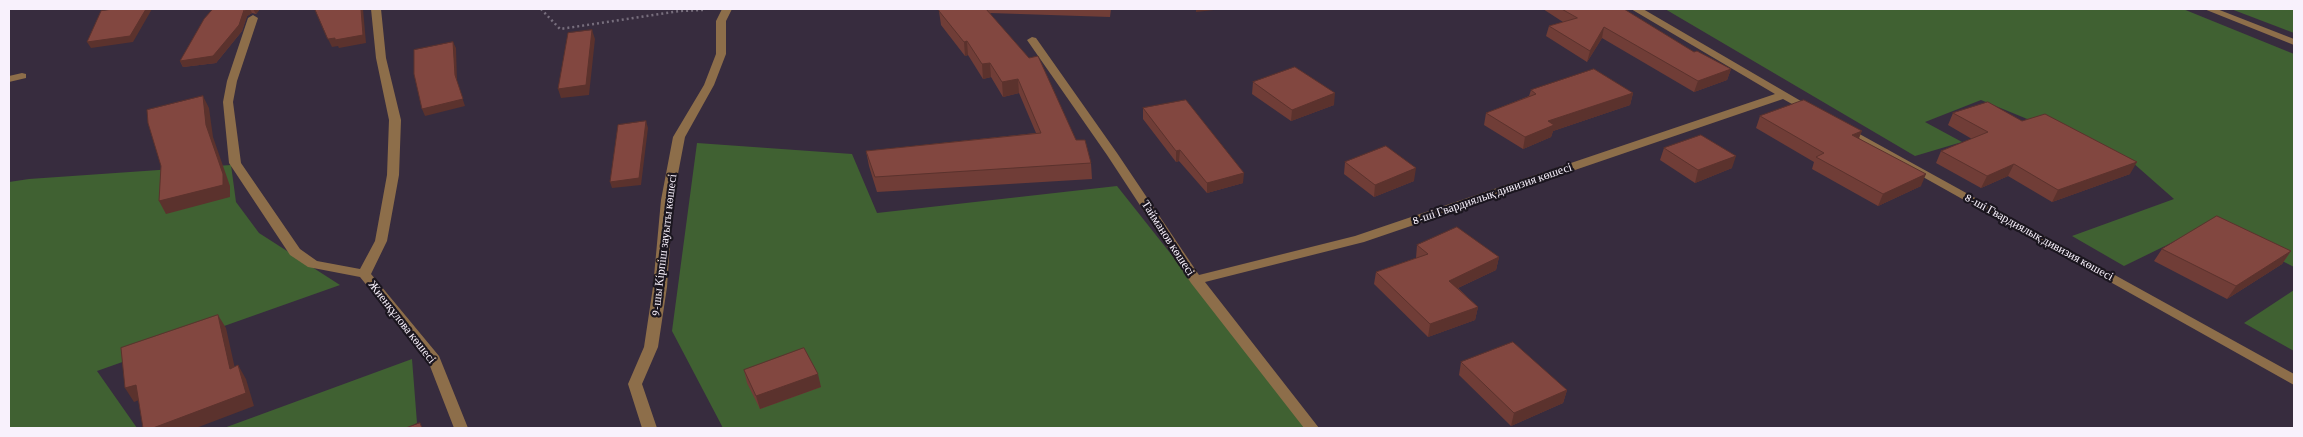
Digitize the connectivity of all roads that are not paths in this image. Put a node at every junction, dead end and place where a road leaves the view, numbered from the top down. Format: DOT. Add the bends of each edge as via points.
graph roads {
  1 [pos="376,9"];
  2 [pos="727,9"];
  3 [pos="1636,9"];
  4 [pos="2209,9"];
  5 [pos="253,18"];
  6 [pos="1032,40"];
  7 [pos="2294,42"];
  8 [pos="22,76"];
  9 [pos="9,79"];
  10 [pos="1783,95"];
  11 [pos="364,274"];
  12 [pos="1196,280"];
  13 [pos="2294,380"];
  14 [pos="462,428"];
  15 [pos="649,428"];
  16 [pos="1312,428"];
  1 -- 11 [label="street, Жиенқұлова көшесі" via="381,58 395,120 393,175 381,241"];
  2 -- 15 [label="street, 9-шы Кірпіш зауыты көшесі" via="721,21 721,54 709,85 679,137 669,191 651,347 635,384"];
  3 -- 10 [label="street, 8-ші Гвардиялық дивизия көшесі"];
  4 -- 7 [label="street"];
  5 -- 11 [label="street" via="228,102 235,163 295,252 313,264"];
  6 -- 12 [label="street, Тайманов көшесі" via="1114,155"];
  8 -- 9 [label="street"];
  10 -- 12 [label="street, 8-ші Гвардиялық дивизия көшесі" via="1359,239"];
  10 -- 13 [label="street, 8-ші Гвардиялық дивизия көшесі"];
  11 -- 14 [label="street, Жиенқұлова көшесі" via="434,359"];
  12 -- 16 [label="street, Тайманов көшесі"];
}
